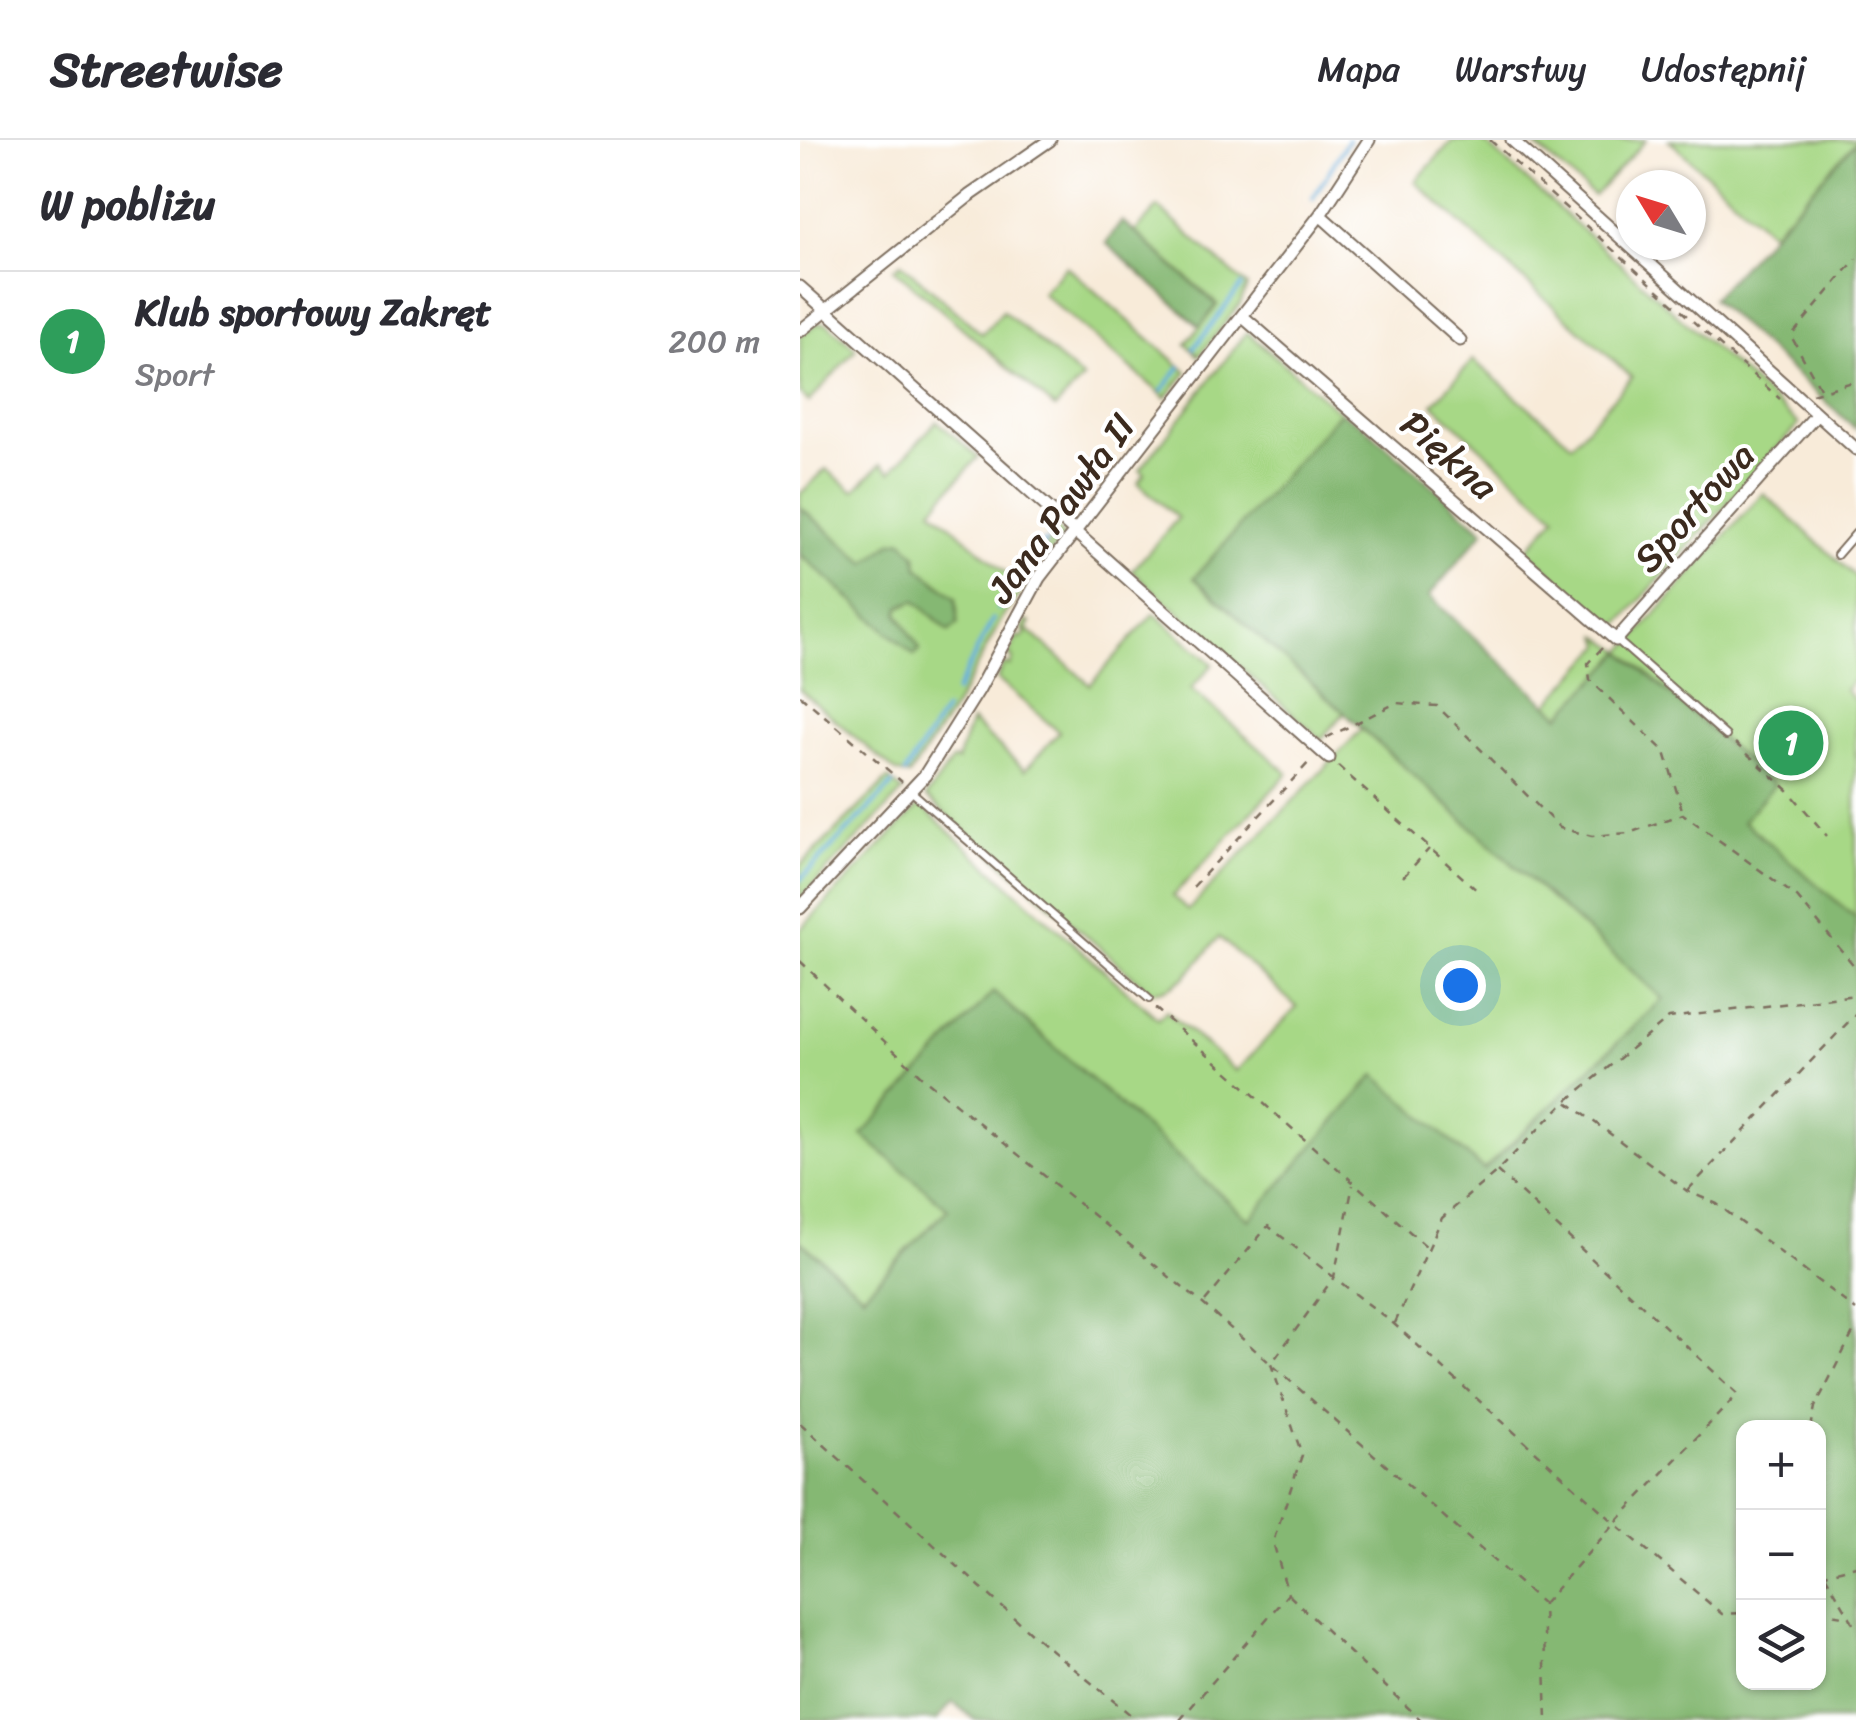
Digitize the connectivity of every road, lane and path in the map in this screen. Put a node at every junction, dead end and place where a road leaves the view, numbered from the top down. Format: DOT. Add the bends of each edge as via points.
graph roads {
  1 [pos="1050,140"];
  2 [pos="1369,140"];
  3 [pos="1490,140"];
  4 [pos="1512,140"];
  5 [pos="1320,215"];
  6 [pos="1856,259"];
  7 [pos="800,288"];
  8 [pos="827,313"];
  9 [pos="1242,316"];
  10 [pos="800,331"];
  11 [pos="1460,340"];
  12 [pos="1856,381"];
  13 [pos="1820,388"];
  14 [pos="1780,399"];
  15 [pos="1804,402"];
  16 [pos="1817,414"];
  17 [pos="1856,448"];
  18 [pos="1074,533"];
  19 [pos="1856,533"];
  20 [pos="1837,554"];
  21 [pos="1616,640"];
  22 [pos="800,695"];
  23 [pos="1726,736"];
  24 [pos="1321,751"];
  25 [pos="912,792"];
  26 [pos="1683,814"];
  27 [pos="1827,836"];
  28 [pos="1430,848"];
  29 [pos="1402,877"];
  30 [pos="1193,887"];
  31 [pos="1480,893"];
  32 [pos="800,908"];
  33 [pos="800,961"];
  34 [pos="1856,968"];
  35 [pos="1856,995"];
  36 [pos="1149,999"];
  37 [pos="1856,1014"];
  38 [pos="1566,1101"];
  39 [pos="1498,1171"];
  40 [pos="1353,1184"];
  41 [pos="1687,1192"];
  42 [pos="1428,1248"];
  43 [pos="1334,1277"];
  44 [pos="1203,1304"];
  45 [pos="1856,1310"];
  46 [pos="1394,1324"];
  47 [pos="1856,1326"];
  48 [pos="1271,1364"];
  49 [pos="1813,1420"];
  50 [pos="800,1423"];
  51 [pos="1615,1523"];
  52 [pos="1856,1566"];
  53 [pos="1826,1574"];
  54 [pos="1826,1576"];
  55 [pos="1288,1594"];
  56 [pos="1543,1604"];
  57 [pos="1826,1613"];
  58 [pos="1736,1614"];
  59 [pos="1850,1617"];
  60 [pos="1856,1631"];
  61 [pos="1137,1720"];
  62 [pos="1180,1720"];
  63 [pos="1421,1720"];
  64 [pos="1547,1720"];
  1 -- 8 [label="street"];
  2 -- 5 [label="street, Jana Pawła II"];
  3 -- 14 [label="path"];
  4 -- 15 [label="street"];
  5 -- 9 [label="street, Jana Pawła II"];
  5 -- 11 [label="street"];
  6 -- 13 [label="path" via="1791,336"];
  7 -- 8 [label="street"];
  8 -- 10 [label="street"];
  8 -- 18 [label="street"];
  9 -- 18 [label="street, Jana Pawła II"];
  9 -- 21 [label="street, Piękna"];
  12 -- 13 [label="path"];
  13 -- 15 [label="path"];
  15 -- 16 [label="street"];
  16 -- 17 [label="street"];
  16 -- 21 [label="street, Sportowa"];
  18 -- 24 [label="street"];
  18 -- 25 [label="street, Jana Pawła II" via="1022,606 979,689"];
  19 -- 20 [label="lane"];
  21 -- 23 [label="lane"];
  21 -- 26 [label="path" via="1587,671 1665,752"];
  22 -- 25 [label="path"];
  23 -- 27 [label="path" via="1788,790"];
  24 -- 26 [label="path" via="1396,702 1437,706 1560,828 1592,836 1629,834"];
  24 -- 28 [label="path"];
  24 -- 30 [label="path"];
  25 -- 32 [label="street, Jana Pawła II"];
  25 -- 36 [label="lane"];
  26 -- 34 [label="path" via="1797,897"];
  28 -- 29 [label="path"];
  28 -- 31 [label="path"];
  33 -- 44 [label="path" via="921,1076"];
  35 -- 38 [label="path" via="1668,1018"];
  36 -- 40 [label="path"];
  37 -- 41 [label="path"];
  38 -- 39 [label="path"];
  38 -- 41 [label="path"];
  39 -- 42 [label="path" via="1442,1218"];
  39 -- 51 [label="path" via="1738,1394"];
  40 -- 42 [label="path"];
  40 -- 43 [label="path"];
  41 -- 45 [label="path" via="1717,1204"];
  42 -- 46 [label="path"];
  43 -- 44 [label="path" via="1268,1226"];
  43 -- 46 [label="path"];
  43 -- 48 [label="path"];
  44 -- 48 [label="path"];
  46 -- 51 [label="path"];
  47 -- 49 [label="path"];
  48 -- 55 [label="path" via="1302,1455 1272,1542"];
  48 -- 56 [label="path"];
  50 -- 61 [label="path"];
  51 -- 56 [label="path"];
  51 -- 58 [label="path" via="1722,1614"];
  52 -- 53 [label="path"];
  54 -- 59 [label="path"];
  55 -- 62 [label="path"];
  55 -- 63 [label="path"];
  56 -- 64 [label="path"];
  57 -- 59 [label="path"];
  59 -- 60 [label="path"];
}
